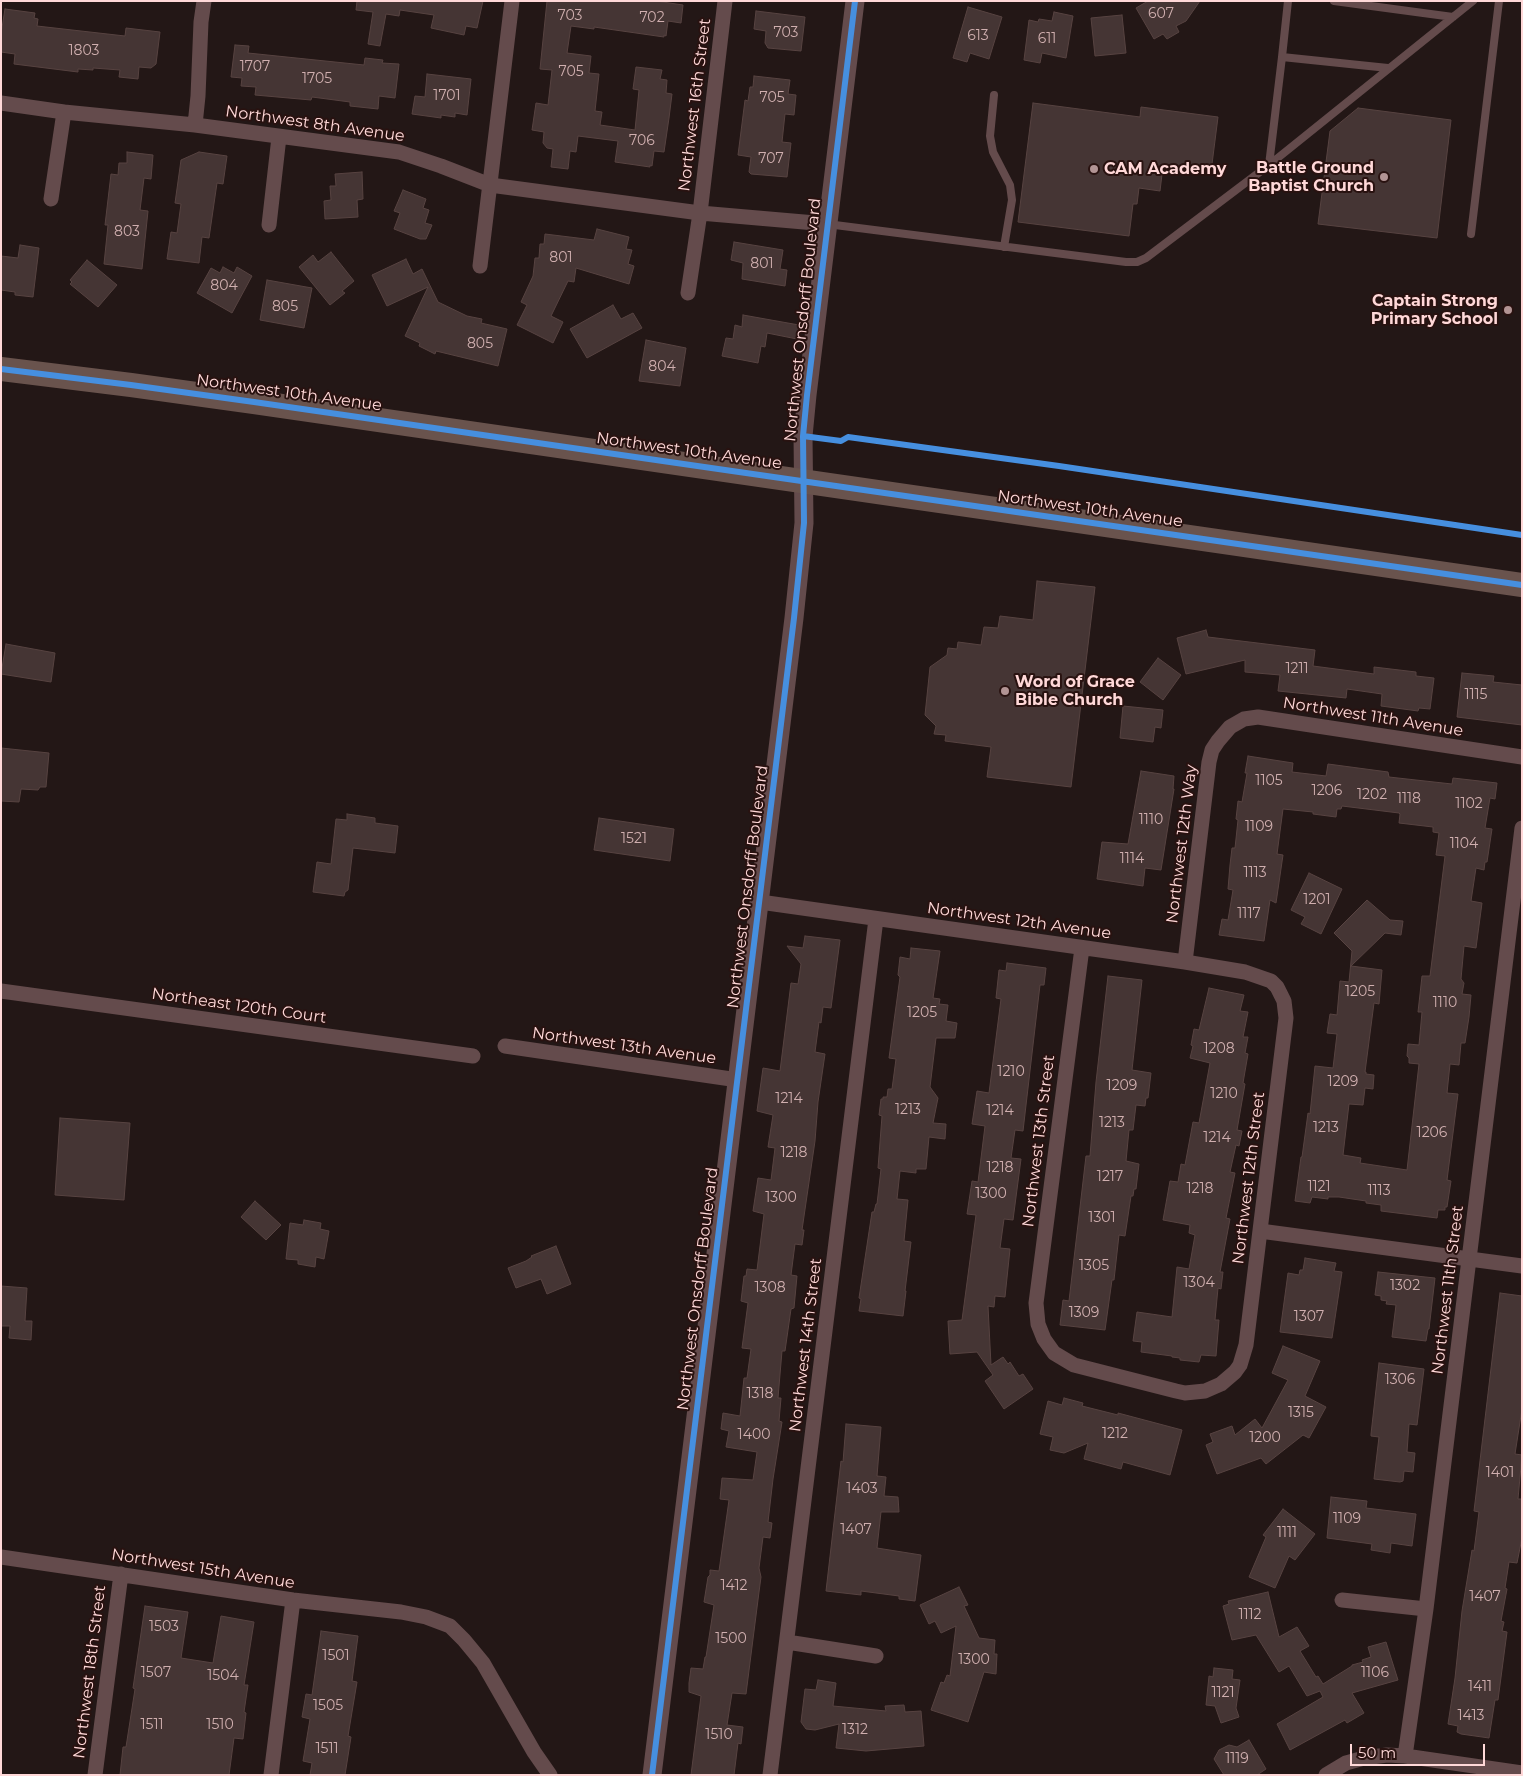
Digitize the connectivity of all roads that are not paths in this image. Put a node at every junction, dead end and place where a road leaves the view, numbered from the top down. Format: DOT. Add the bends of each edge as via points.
graph roads {
  1 [pos="204,1"];
  2 [pos="512,1"];
  3 [pos="725,1"];
  4 [pos="855,1"];
  5 [pos="1288,1"];
  6 [pos="1334,1"];
  7 [pos="1473,1"];
  8 [pos="1499,1"];
  9 [pos="1453,17"];
  10 [pos="1282,57"];
  11 [pos="1388,68"];
  12 [pos="994,95"];
  13 [pos="1,103"];
  14 [pos="64,112"];
  15 [pos="195,125"];
  16 [pos="279,137"];
  17 [pos="1269,165"];
  18 [pos="490,185"];
  19 [pos="51,199"];
  20 [pos="700,213"];
  21 [pos="827,224"];
  22 [pos="269,225"];
  23 [pos="1471,234"];
  24 [pos="1004,247"];
  25 [pos="480,266"];
  26 [pos="688,293"];
  27 [pos="1,369"];
  28 [pos="803,482"];
  29 [pos="1522,585"];
  30 [pos="1224,734"];
  31 [pos="1522,757"];
  32 [pos="1522,828"];
  33 [pos="760,902"];
  34 [pos="876,919"];
  35 [pos="1082,948"];
  36 [pos="1185,962"];
  37 [pos="1271,981"];
  38 [pos="1,991"];
  39 [pos="505,1046"];
  40 [pos="473,1056"];
  41 [pos="738,1080"];
  42 [pos="1260,1231"];
  43 [pos="1469,1259"];
  44 [pos="1522,1266"];
  45 [pos="1228,1378"];
  46 [pos="1,1557"];
  47 [pos="120,1574"];
  48 [pos="293,1600"];
  49 [pos="1342,1600"];
  50 [pos="1426,1610"];
  51 [pos="786,1642"];
  52 [pos="876,1656"];
  53 [pos="1405,1756"];
  54 [pos="1522,1773"];
  55 [pos="95,1775"];
  56 [pos="271,1775"];
  57 [pos="550,1775"];
  58 [pos="652,1775"];
  59 [pos="770,1775"];
  60 [pos="1326,1775"];
  1 -- 15 [label="street"];
  2 -- 18 [label="street"];
  3 -- 20 [label="street, Northwest 16th Street"];
  4 -- 21 [label="street, Northwest Onsdorff Boulevard"];
  5 -- 10 [label="lane"];
  6 -- 9 [label="lane"];
  7 -- 9 [label="lane"];
  8 -- 23 [label="lane"];
  9 -- 11 [label="lane"];
  10 -- 11 [label="lane"];
  10 -- 17 [label="lane"];
  11 -- 17 [label="lane"];
  12 -- 24 [label="lane" via="990,136 993,152 1010,184 1012,200"];
  13 -- 14 [label="street, Northwest 8th Avenue"];
  14 -- 15 [label="street, Northwest 8th Avenue"];
  14 -- 19 [label="street"];
  15 -- 16 [label="street, Northwest 8th Avenue"];
  16 -- 18 [label="street, Northwest 8th Avenue" via="399,152"];
  16 -- 22 [label="street"];
  17 -- 24 [label="lane" via="1137,262"];
  18 -- 20 [label="street, Northwest 8th Avenue"];
  18 -- 25 [label="street"];
  20 -- 21 [label="street, Northwest 8th Avenue"];
  20 -- 26 [label="street, Northwest 16th Street"];
  21 -- 24 [label="lane"];
  21 -- 28 [label="street, Northwest Onsdorff Boulevard" via="803,436"];
  27 -- 28 [label="main road, Northwest 10th Avenue" via="226,398"];
  28 -- 29 [label="main road, Northwest 10th Avenue"];
  28 -- 33 [label="street, Northwest Onsdorff Boulevard" via="804,523"];
  30 -- 31 [label="street, Northwest 11th Avenue" via="1244,719 1258,717"];
  30 -- 36 [label="street, Northwest 12th Way" via="1212,750 1209,762"];
  32 -- 43 [label="street, Northwest 11th Street"];
  33 -- 34 [label="street, Northwest 12th Avenue"];
  33 -- 41 [label="street, Northwest Onsdorff Boulevard"];
  34 -- 35 [label="street, Northwest 12th Avenue"];
  34 -- 51 [label="street, Northwest 14th Street"];
  35 -- 36 [label="street, Northwest 12th Avenue"];
  35 -- 45 [label="street, Northwest 13th Street" via="1036,1303 1038,1324 1054,1353 1074,1364 1185,1393 1205,1391"];
  36 -- 37 [label="street, Northwest 12th Avenue" via="1245,972"];
  37 -- 42 [label="street, Northwest 12th Street" via="1284,1001 1286,1018"];
  38 -- 40 [label="street, Northeast 120th Court"];
  39 -- 41 [label="street, Northwest 13th Avenue"];
  41 -- 58 [label="street, Northwest Onsdorff Boulevard"];
  42 -- 43 [label="street"];
  42 -- 45 [label="street, Northwest 12th Street" via="1245,1351 1240,1365"];
  43 -- 44 [label="street"];
  43 -- 50 [label="street, Northwest 11th Street"];
  46 -- 47 [label="street, Northwest 15th Avenue"];
  47 -- 48 [label="street, Northwest 15th Avenue"];
  47 -- 55 [label="street, Northwest 18th Street"];
  48 -- 56 [label="street"];
  48 -- 57 [label="street, Northwest 15th Avenue" via="401,1612 450,1626 483,1663"];
  49 -- 50 [label="street"];
  50 -- 53 [label="street, Northwest 11th Street"];
  51 -- 52 [label="street"];
  51 -- 59 [label="street, Northwest 14th Street"];
  53 -- 54 [label="street"];
  53 -- 60 [label="street" via="1364,1758 1346,1763"];
}
